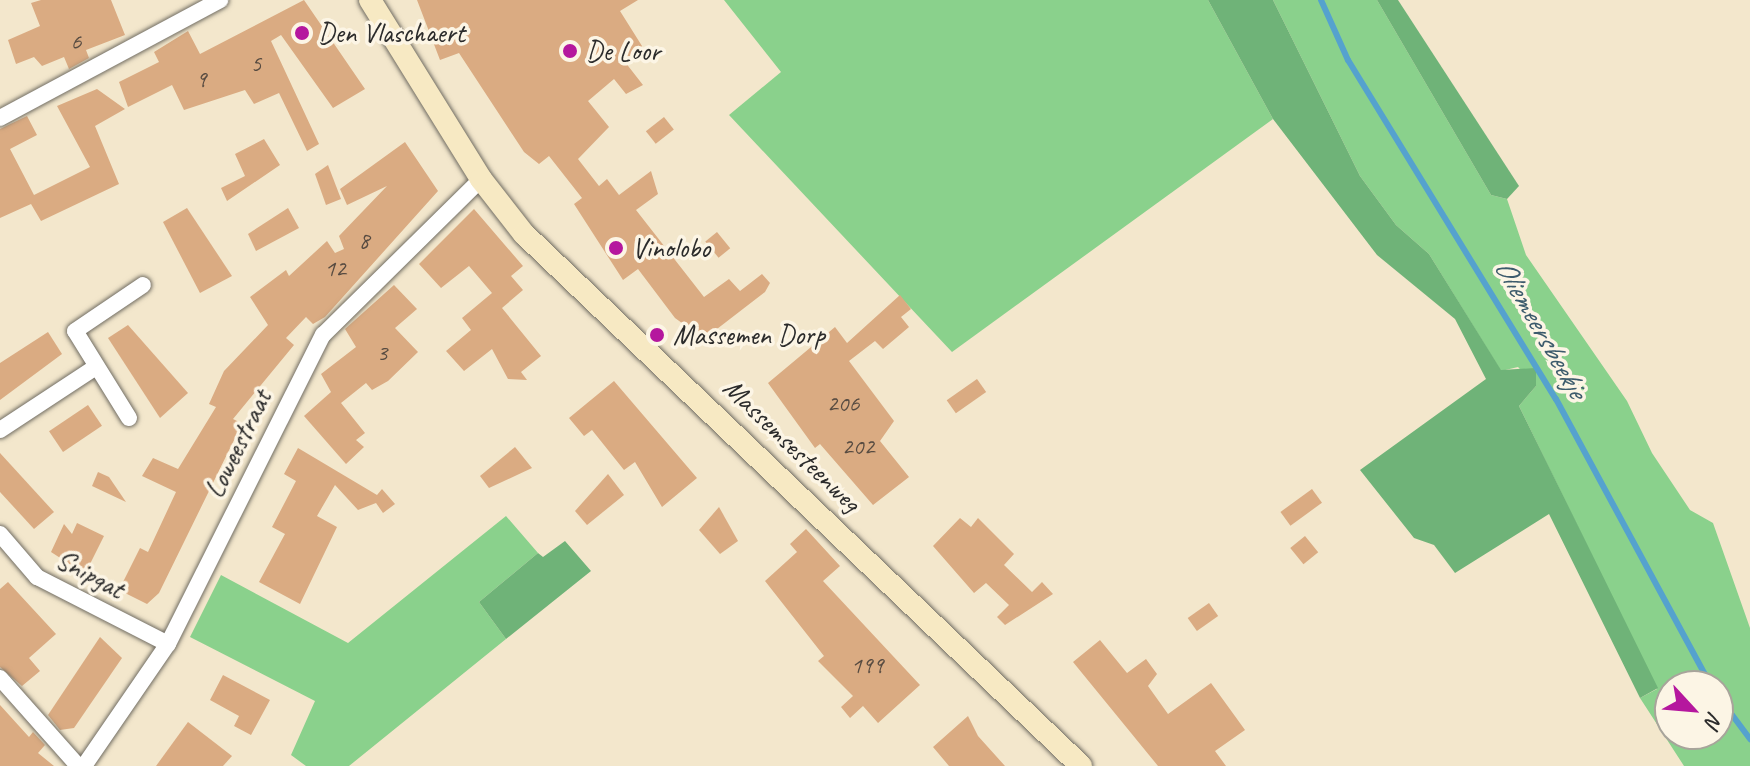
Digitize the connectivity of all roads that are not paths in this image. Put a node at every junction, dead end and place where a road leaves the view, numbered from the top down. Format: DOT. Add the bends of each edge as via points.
graph roads {
  1 [pos="220,0"];
  2 [pos="370,0"];
  3 [pos="0,118"];
  4 [pos="481,179"];
  5 [pos="143,285"];
  6 [pos="93,369"];
  7 [pos="129,418"];
  8 [pos="0,430"];
  9 [pos="0,534"];
  10 [pos="168,644"];
  11 [pos="0,678"];
  12 [pos="81,766"];
  13 [pos="1081,766"];
  1 -- 3 [label="street"];
  2 -- 4 [label="main road, Massemsesteenweg"];
  4 -- 10 [label="street, Loweestraat" via="323,335"];
  4 -- 13 [label="main road, Massemsesteenweg" via="524,234"];
  5 -- 6 [label="street" via="75,331"];
  6 -- 7 [label="street"];
  6 -- 8 [label="street"];
  9 -- 10 [label="street, Snipgat" via="37,577"];
  10 -- 12 [label="street, Loweestraat"];
  11 -- 12 [label="street"];
}
